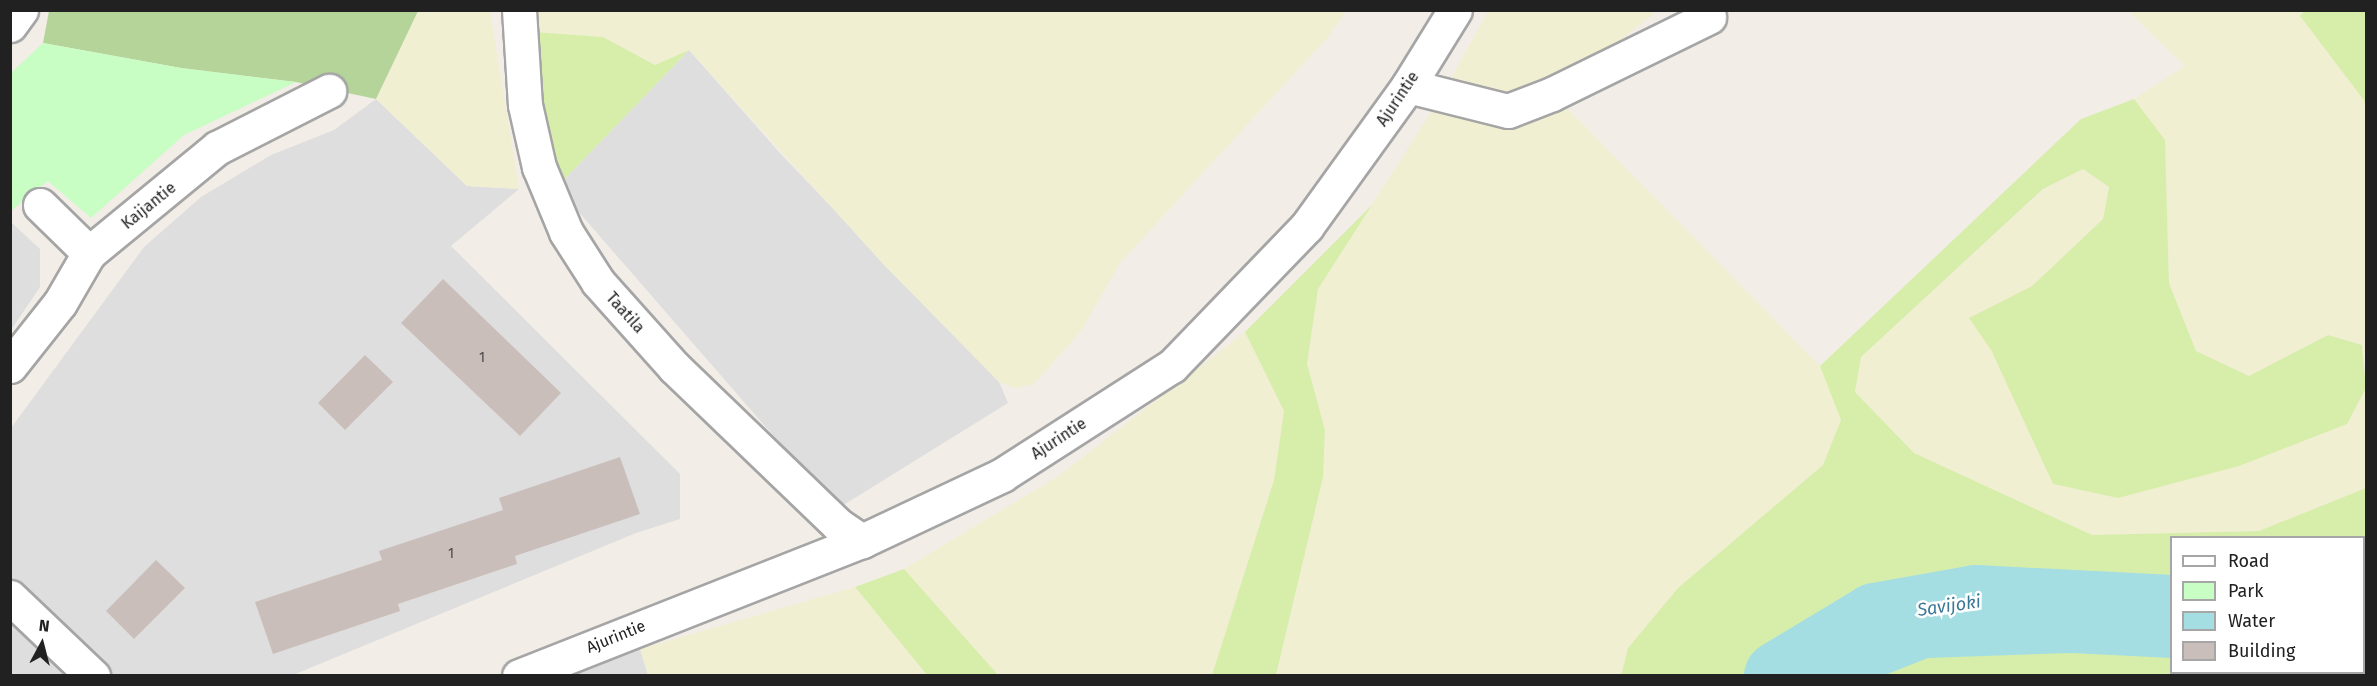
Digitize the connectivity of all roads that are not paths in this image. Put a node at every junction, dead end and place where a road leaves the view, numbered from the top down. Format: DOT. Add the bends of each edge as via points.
graph roads {
  1 [pos="21,10"];
  2 [pos="519,10"];
  3 [pos="1455,10"];
  4 [pos="1709,17"];
  5 [pos="10,25"];
  6 [pos="1408,86"];
  7 [pos="328,91"];
  8 [pos="40,205"];
  9 [pos="89,253"];
  10 [pos="10,366"];
  11 [pos="862,541"];
  12 [pos="10,597"];
  13 [pos="93,675"];
  14 [pos="519,675"];
  1 -- 5 [label="street"];
  2 -- 11 [label="street, Taatila" via="525,105 539,167 566,232 598,282 674,367 838,525"];
  3 -- 6 [label="street, Ajurintie"];
  4 -- 6 [label="street" via="1508,111"];
  6 -- 11 [label="street, Ajurintie" via="1308,226 1172,366 1002,475"];
  7 -- 9 [label="street, Kaijantie" via="217,148"];
  8 -- 9 [label="street"];
  9 -- 10 [label="street, Kaijantie" via="60,303"];
  11 -- 14 [label="street, Ajurintie"];
  12 -- 13 [label="street"];
}
